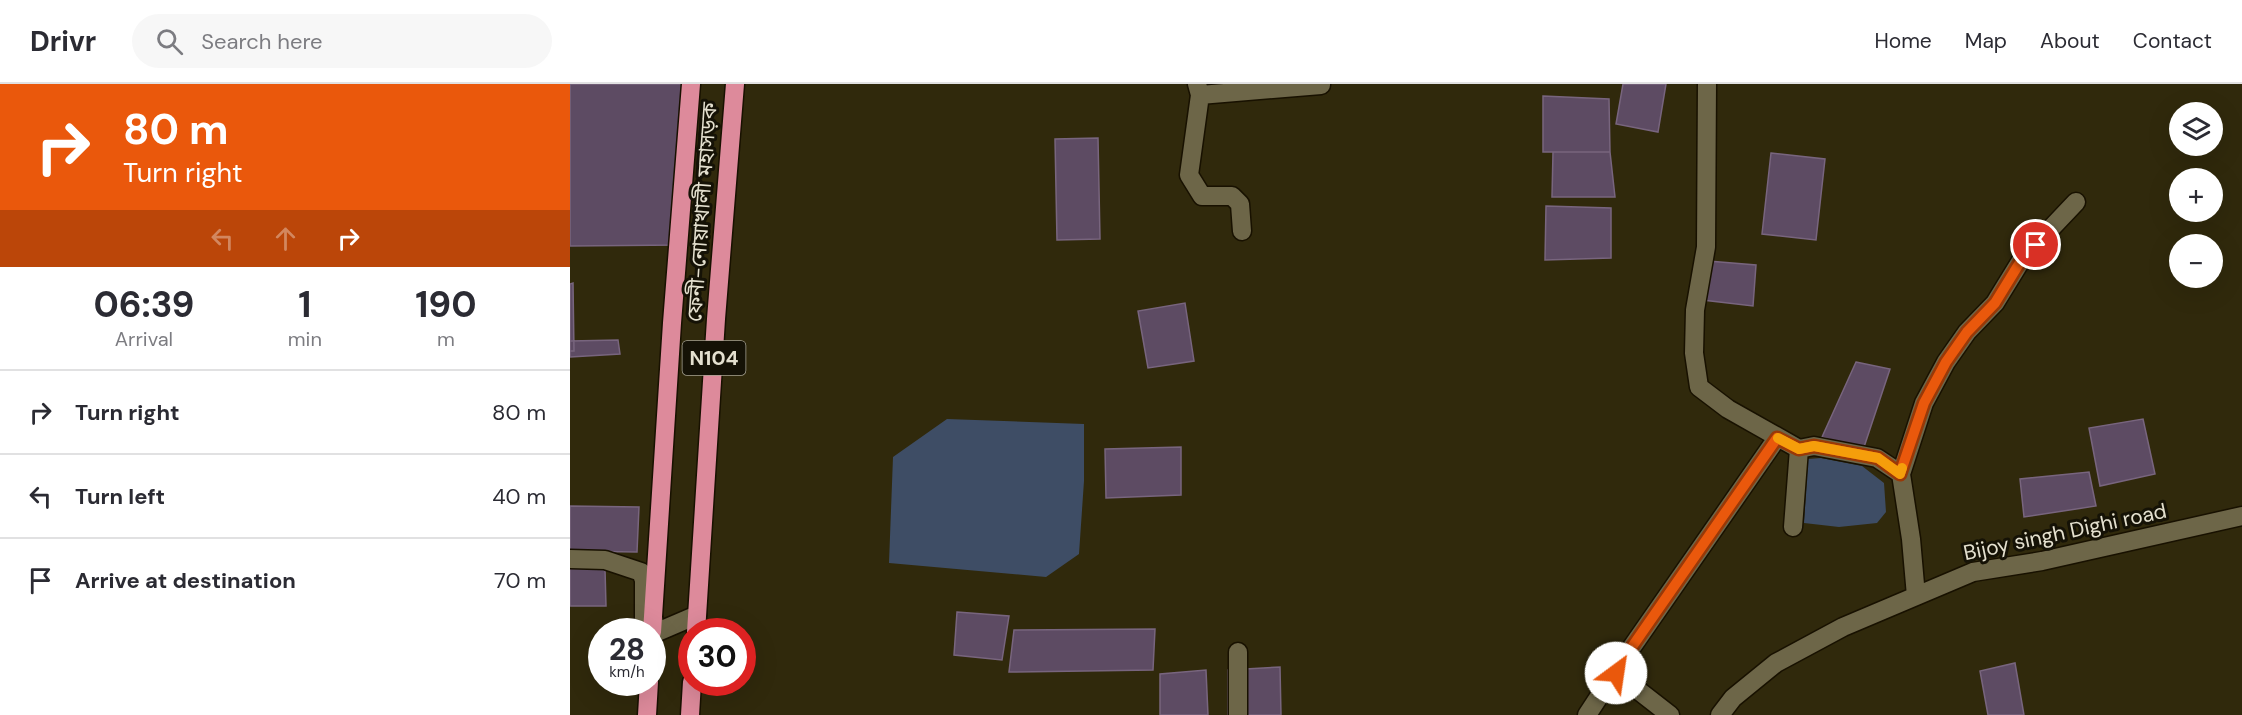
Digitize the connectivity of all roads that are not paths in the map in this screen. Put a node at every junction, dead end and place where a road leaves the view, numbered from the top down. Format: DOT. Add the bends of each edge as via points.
graph roads {
  1 [pos="692,84"];
  2 [pos="735,84"];
  3 [pos="1707,84"];
  4 [pos="1321,85"];
  5 [pos="1198,89"];
  6 [pos="2076,202"];
  7 [pos="1242,231"];
  8 [pos="1777,438"];
  9 [pos="1799,449"];
  10 [pos="1900,474"];
  11 [pos="2242,516"];
  12 [pos="1793,527"];
  13 [pos="570,559"];
  14 [pos="1916,596"];
  15 [pos="644,618"];
  16 [pos="653,618"];
  17 [pos="696,618"];
  18 [pos="1238,652"];
  19 [pos="1616,673"];
  20 [pos="648,696"];
  21 [pos="691,696"];
  22 [pos="647,715"];
  23 [pos="690,715"];
  24 [pos="1238,715"];
  25 [pos="1587,715"];
  26 [pos="1670,715"];
  27 [pos="1720,715"];
  1 -- 16 [label="highway, ফেনী-নোয়াখালী মহাসড়ক / N104"];
  2 -- 17 [label="highway, ফেনী-নোয়াখালী মহাসড়ক / N104"];
  3 -- 8 [label="street" via="1706,248 1695,310 1694,353 1699,387"];
  4 -- 5 [label="street"];
  5 -- 7 [label="street" via="1189,175 1202,196 1232,196 1240,204"];
  6 -- 10 [label="street" via="2022,259 1995,303 1967,332 1946,362 1924,403"];
  8 -- 9 [label="street"];
  8 -- 19 [label="street"];
  9 -- 10 [label="street" via="1814,446 1878,458"];
  9 -- 12 [label="street"];
  10 -- 14 [label="street"];
  11 -- 14 [label="street, Bijoy singh Dighi road" via="2042,561 1973,572"];
  13 -- 15 [label="street" via="605,560 640,572 644,580"];
  14 -- 27 [label="street, Bijoy singh Dighi road" via="1843,627 1776,663"];
  18 -- 24 [label="street"];
  19 -- 25 [label="street"];
  19 -- 26 [label="street"];
  20 -- 22 [label="highway"];
  21 -- 23 [label="highway"];
}
